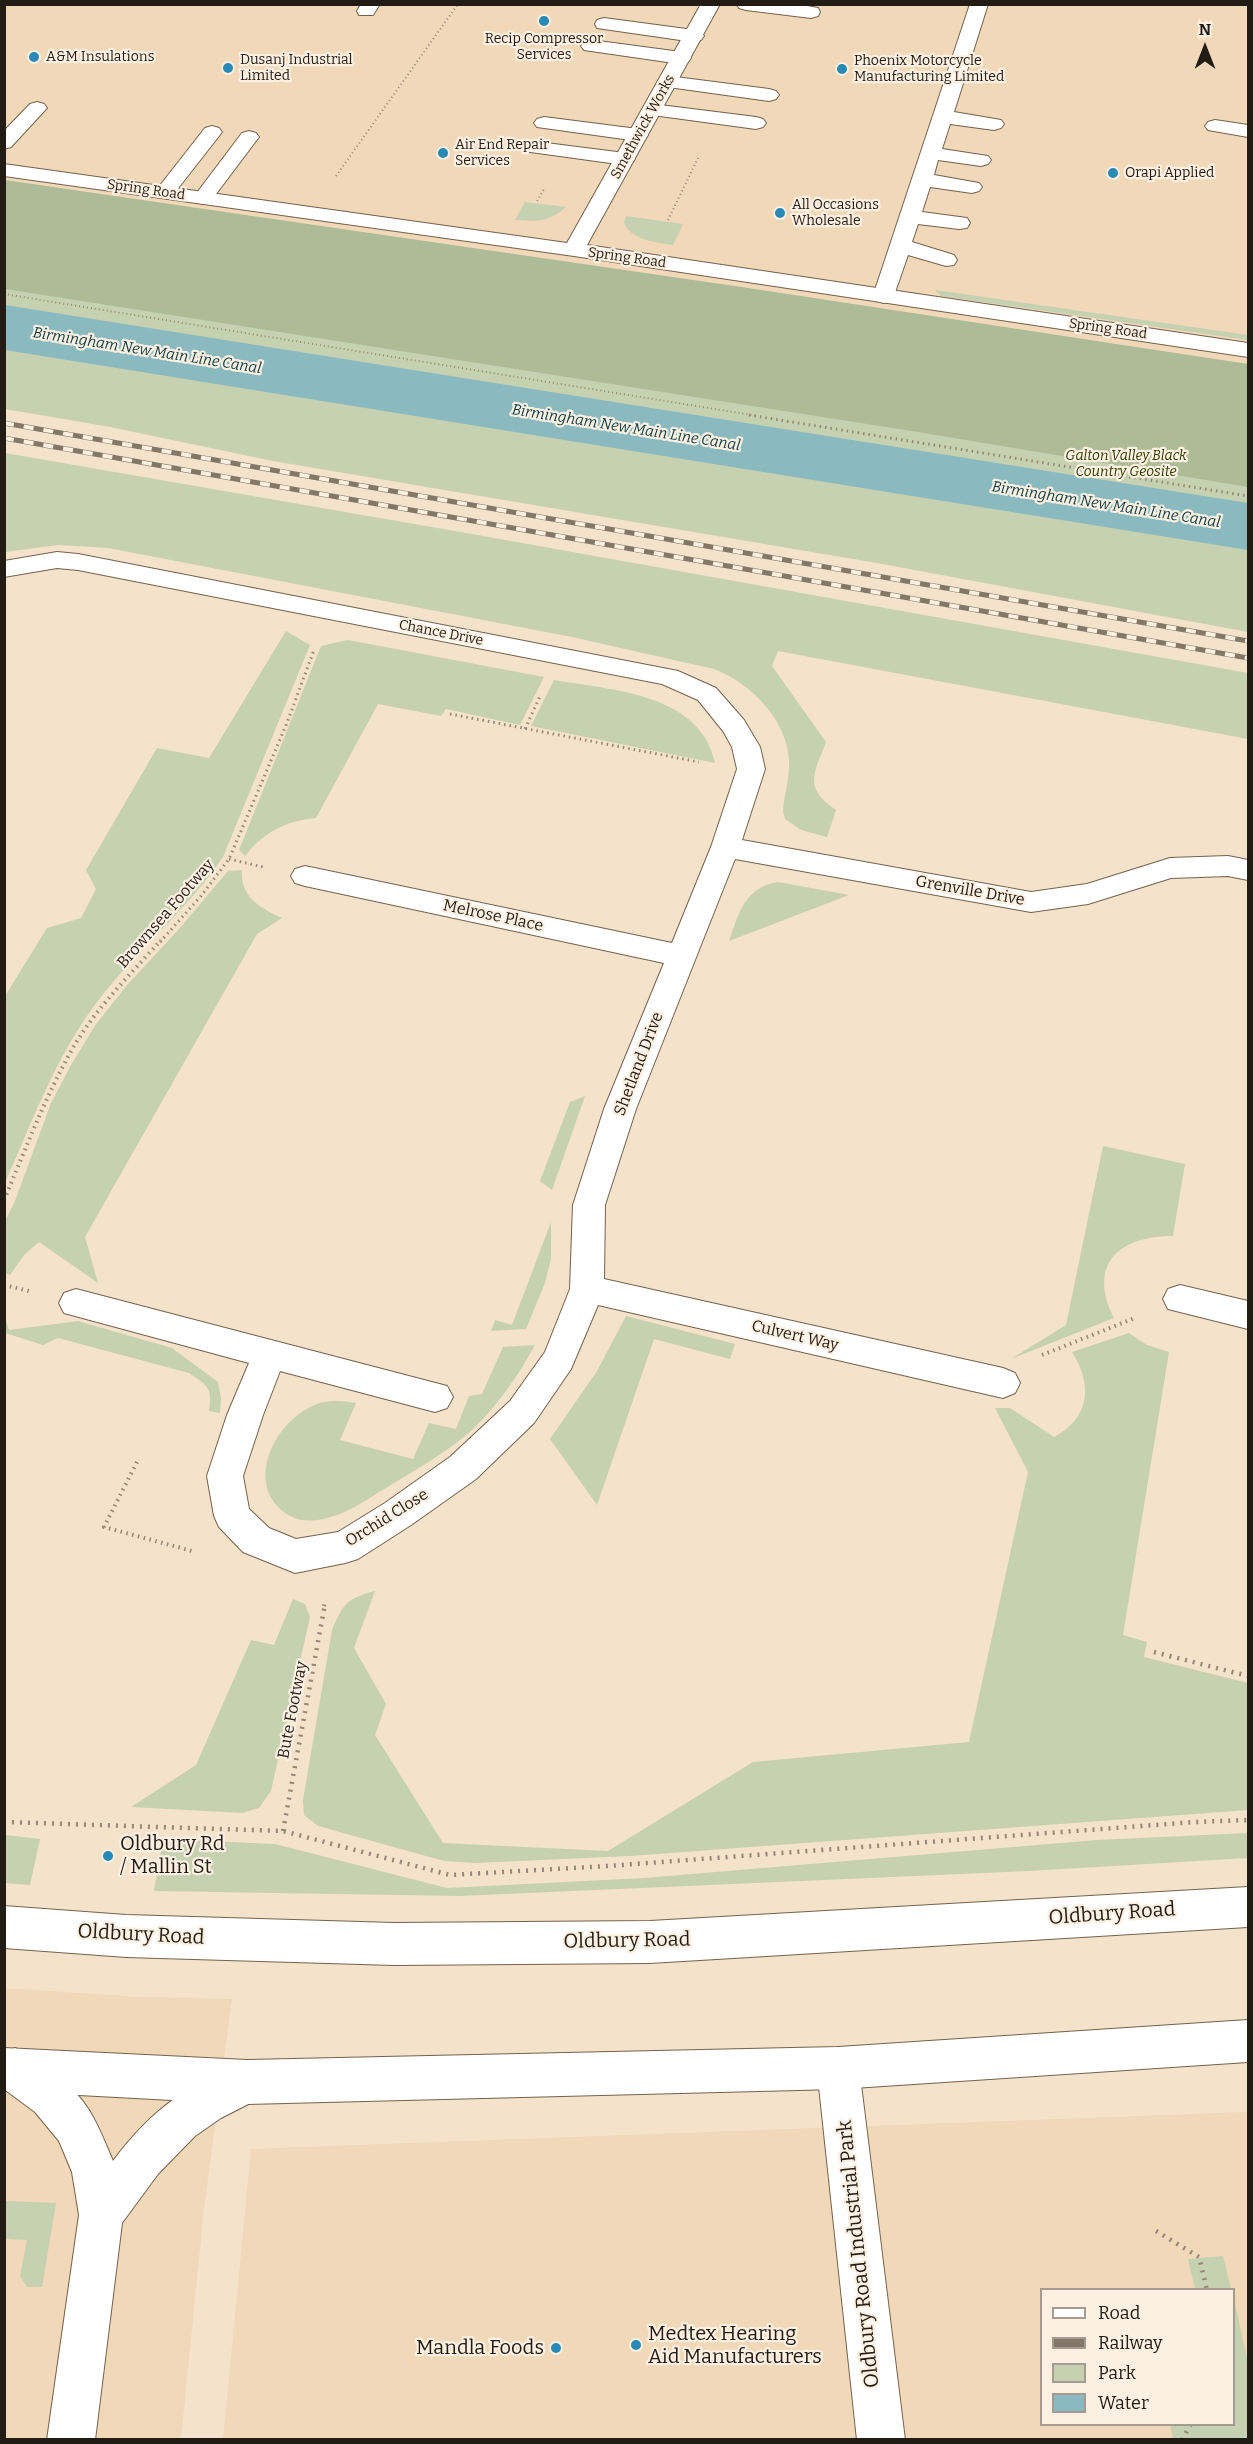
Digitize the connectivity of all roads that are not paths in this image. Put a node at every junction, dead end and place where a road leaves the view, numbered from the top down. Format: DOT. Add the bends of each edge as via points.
graph roads {
  1 [pos="711,4"];
  2 [pos="746,4"];
  3 [pos="979,4"];
  4 [pos="811,12"];
  5 [pos="604,24"];
  6 [pos="694,36"];
  7 [pos="591,46"];
  8 [pos="681,58"];
  9 [pos="668,82"];
  10 [pos="769,95"];
  11 [pos="37,108"];
  12 [pos="652,110"];
  13 [pos="943,117"];
  14 [pos="544,123"];
  15 [pos="756,123"];
  16 [pos="994,124"];
  17 [pos="1215,126"];
  18 [pos="1248,131"];
  19 [pos="212,132"];
  20 [pos="638,135"];
  21 [pos="249,137"];
  22 [pos="4,143"];
  23 [pos="530,147"];
  24 [pos="930,153"];
  25 [pos="625,159"];
  26 [pos="981,160"];
  27 [pos="4,170"];
  28 [pos="922,180"];
  29 [pos="972,187"];
  30 [pos="165,192"];
  31 [pos="204,198"];
  32 [pos="910,216"];
  33 [pos="959,223"];
  34 [pos="900,245"];
  35 [pos="574,250"];
  36 [pos="946,260"];
  37 [pos="884,296"];
  38 [pos="1248,350"];
  39 [pos="4,569"];
  40 [pos="725,847"];
  41 [pos="1248,870"];
  42 [pos="305,876"];
  43 [pos="681,956"];
  44 [pos="587,1289"];
  45 [pos="1180,1299"];
  46 [pos="76,1303"];
  47 [pos="1248,1315"];
  48 [pos="270,1354"];
  49 [pos="1003,1383"];
  50 [pos="435,1397"];
  51 [pos="1248,1906"];
  52 [pos="4,1927"];
  53 [pos="1248,2041"];
  54 [pos="838,2068"];
  55 [pos="10,2069"];
  56 [pos="247,2082"];
  57 [pos="101,2215"];
  58 [pos="71,2439"];
  59 [pos="880,2439"];
  1 -- 6 [label="street, Smethwick Works"];
  2 -- 4 [label="street"];
  3 -- 13 [label="street"];
  5 -- 6 [label="street"];
  6 -- 8 [label="street, Smethwick Works"];
  7 -- 8 [label="street"];
  8 -- 9 [label="street, Smethwick Works"];
  9 -- 10 [label="street"];
  9 -- 12 [label="street, Smethwick Works"];
  11 -- 22 [label="street"];
  12 -- 15 [label="street"];
  12 -- 20 [label="street, Smethwick Works"];
  13 -- 16 [label="street"];
  13 -- 24 [label="street"];
  14 -- 20 [label="street"];
  17 -- 18 [label="street"];
  19 -- 30 [label="street"];
  20 -- 25 [label="street, Smethwick Works"];
  21 -- 31 [label="street"];
  23 -- 25 [label="street"];
  24 -- 26 [label="street"];
  24 -- 28 [label="street"];
  25 -- 35 [label="street, Smethwick Works"];
  27 -- 30 [label="street, Spring Road"];
  28 -- 29 [label="street"];
  28 -- 32 [label="street"];
  30 -- 31 [label="street, Spring Road"];
  31 -- 35 [label="street, Spring Road"];
  32 -- 33 [label="street"];
  32 -- 34 [label="street"];
  34 -- 36 [label="street"];
  34 -- 37 [label="street"];
  35 -- 37 [label="street, Spring Road"];
  37 -- 38 [label="street, Spring Road"];
  39 -- 40 [label="street, Chance Drive" via="57,560 78,562 669,677 707,694 746,747 752,769"];
  40 -- 41 [label="street, Grenville Drive" via="1031,902 1088,894 1170,868 1228,866"];
  40 -- 43 [label="street, Shetland Drive"];
  42 -- 43 [label="street, Melrose Place"];
  43 -- 44 [label="street, Shetland Drive" via="620,1109 589,1206"];
  44 -- 48 [label="street, Orchid Close" via="559,1359 522,1412 463,1468 345,1547 296,1556 256,1540 232,1516 225,1476"];
  44 -- 49 [label="street, Culvert Way"];
  45 -- 47 [label="street"];
  46 -- 48 [label="street"];
  48 -- 50 [label="street"];
  51 -- 52 [label="street, Oldbury Road" via="650,1942 394,1944 126,1936"];
  53 -- 54 [label="street"];
  54 -- 56 [label="street"];
  54 -- 59 [label="street, Oldbury Road Industrial Park"];
  55 -- 56 [label="street"];
  55 -- 57 [label="street" via="50,2097 74,2126 94,2170"];
  56 -- 57 [label="street" via="193,2110 161,2137"];
  57 -- 58 [label="street"];
}
